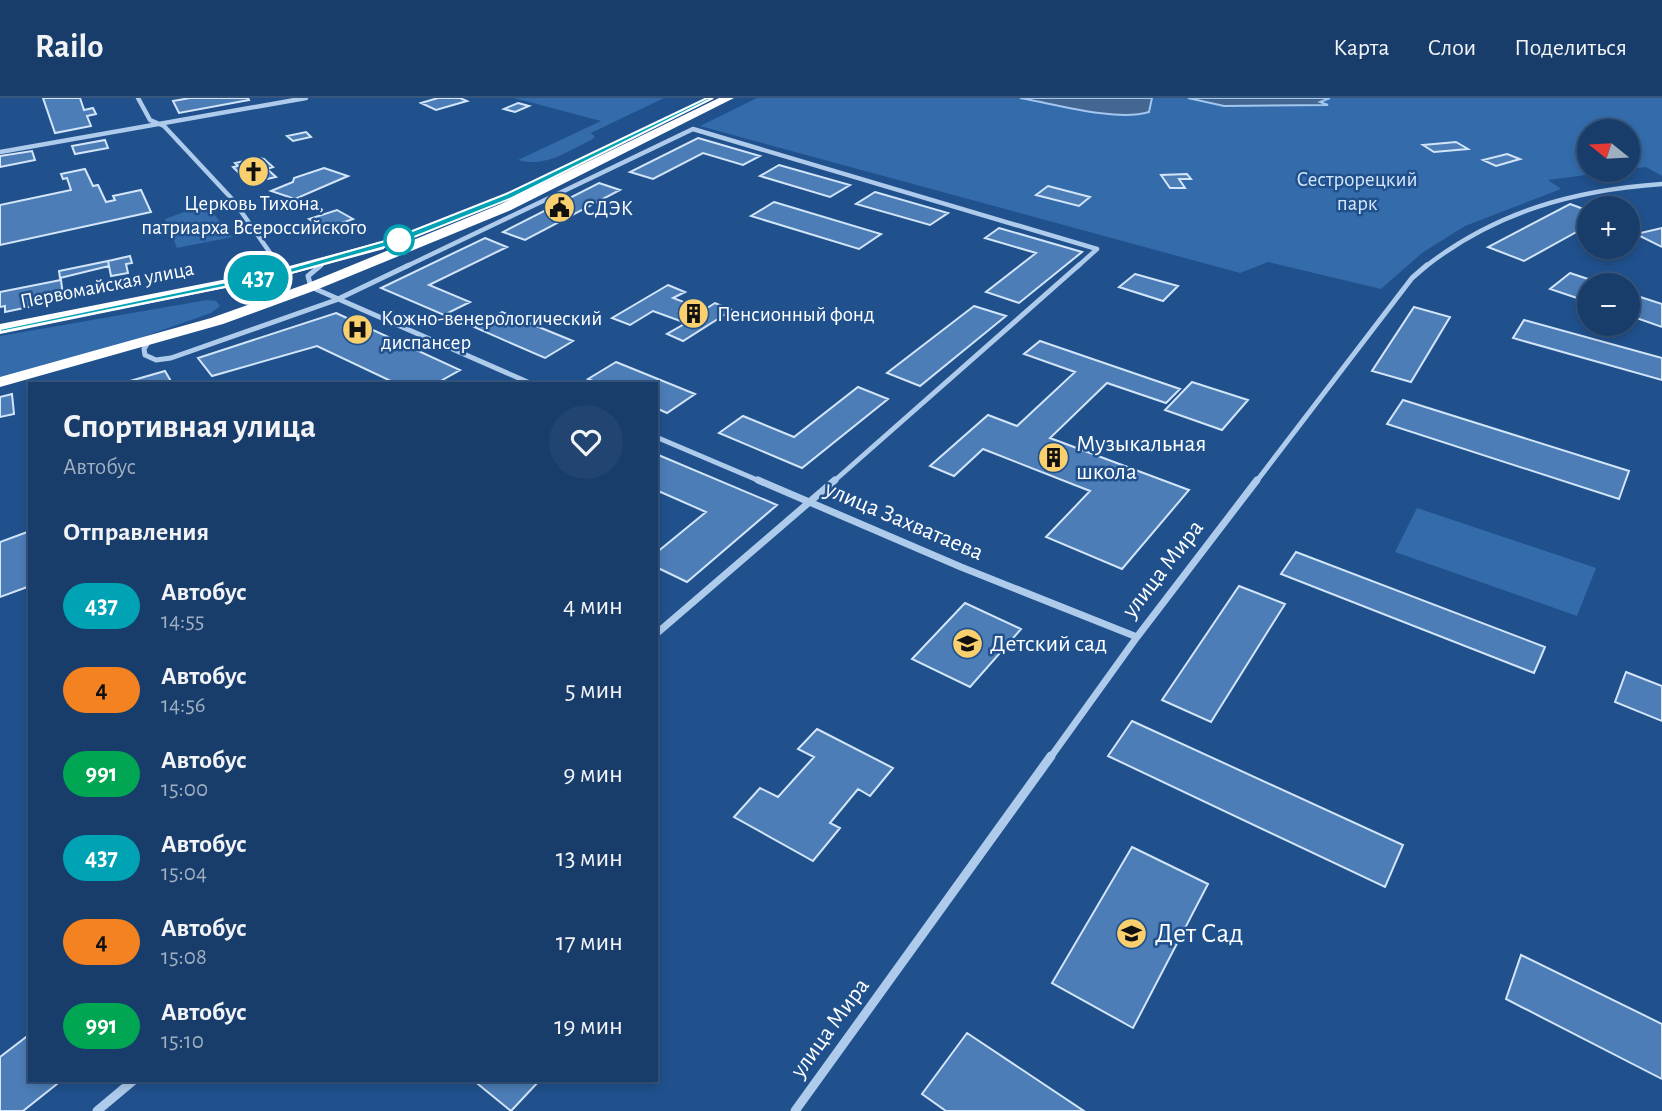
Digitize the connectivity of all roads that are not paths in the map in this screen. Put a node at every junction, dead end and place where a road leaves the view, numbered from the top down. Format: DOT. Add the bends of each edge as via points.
graph roads {
  1 [pos="138,98"];
  2 [pos="306,98"];
  3 [pos="709,98"];
  4 [pos="728,98"];
  5 [pos="154,123"];
  6 [pos="0,152"];
  7 [pos="1662,184"];
  8 [pos="433,233"];
  9 [pos="324,262"];
  10 [pos="284,272"];
  11 [pos="311,287"];
  12 [pos="208,288"];
  13 [pos="336,300"];
  14 [pos="234,315"];
  15 [pos="0,329"];
  16 [pos="149,341"];
  17 [pos="0,382"];
  18 [pos="528,382"];
  19 [pos="658,438"];
  20 [pos="811,502"];
  21 [pos="658,632"];
  22 [pos="1137,637"];
  23 [pos="132,1082"];
  24 [pos="97,1111"];
  25 [pos="795,1111"];
  1 -- 5 [label="street"];
  2 -- 5 [label="street"];
  3 -- 8 [label="highway"];
  4 -- 8 [label="highway" via="506,207"];
  5 -- 6 [label="street"];
  5 -- 10 [label="street" via="164,126 233,200"];
  7 -- 22 [label="street, улица Мира" via="1559,198 1495,224 1433,259 1412,278"];
  8 -- 9 [label="highway, Первомайская улица"];
  8 -- 11 [label="highway"];
  9 -- 10 [label="highway, Первомайская улица"];
  9 -- 11 [label="street" via="308,276"];
  10 -- 12 [label="highway, Первомайская улица"];
  11 -- 13 [label="street"];
  11 -- 14 [label="highway"];
  12 -- 14 [label="highway" via="232,290 249,298"];
  12 -- 15 [label="highway, Первомайская улица"];
  13 -- 16 [label="street" via="172,358 156,360 145,355"];
  13 -- 18 [label="street"];
  13 -- 20 [label="street" via="693,129 1097,249"];
  14 -- 16 [label="highway"];
  16 -- 17 [label="highway"];
  19 -- 20 [label="street, улица Захватаева"];
  20 -- 21 [label="street"];
  20 -- 22 [label="street, улица Захватаева"];
  22 -- 25 [label="street, улица Мира"];
  23 -- 24 [label="street"];
}
